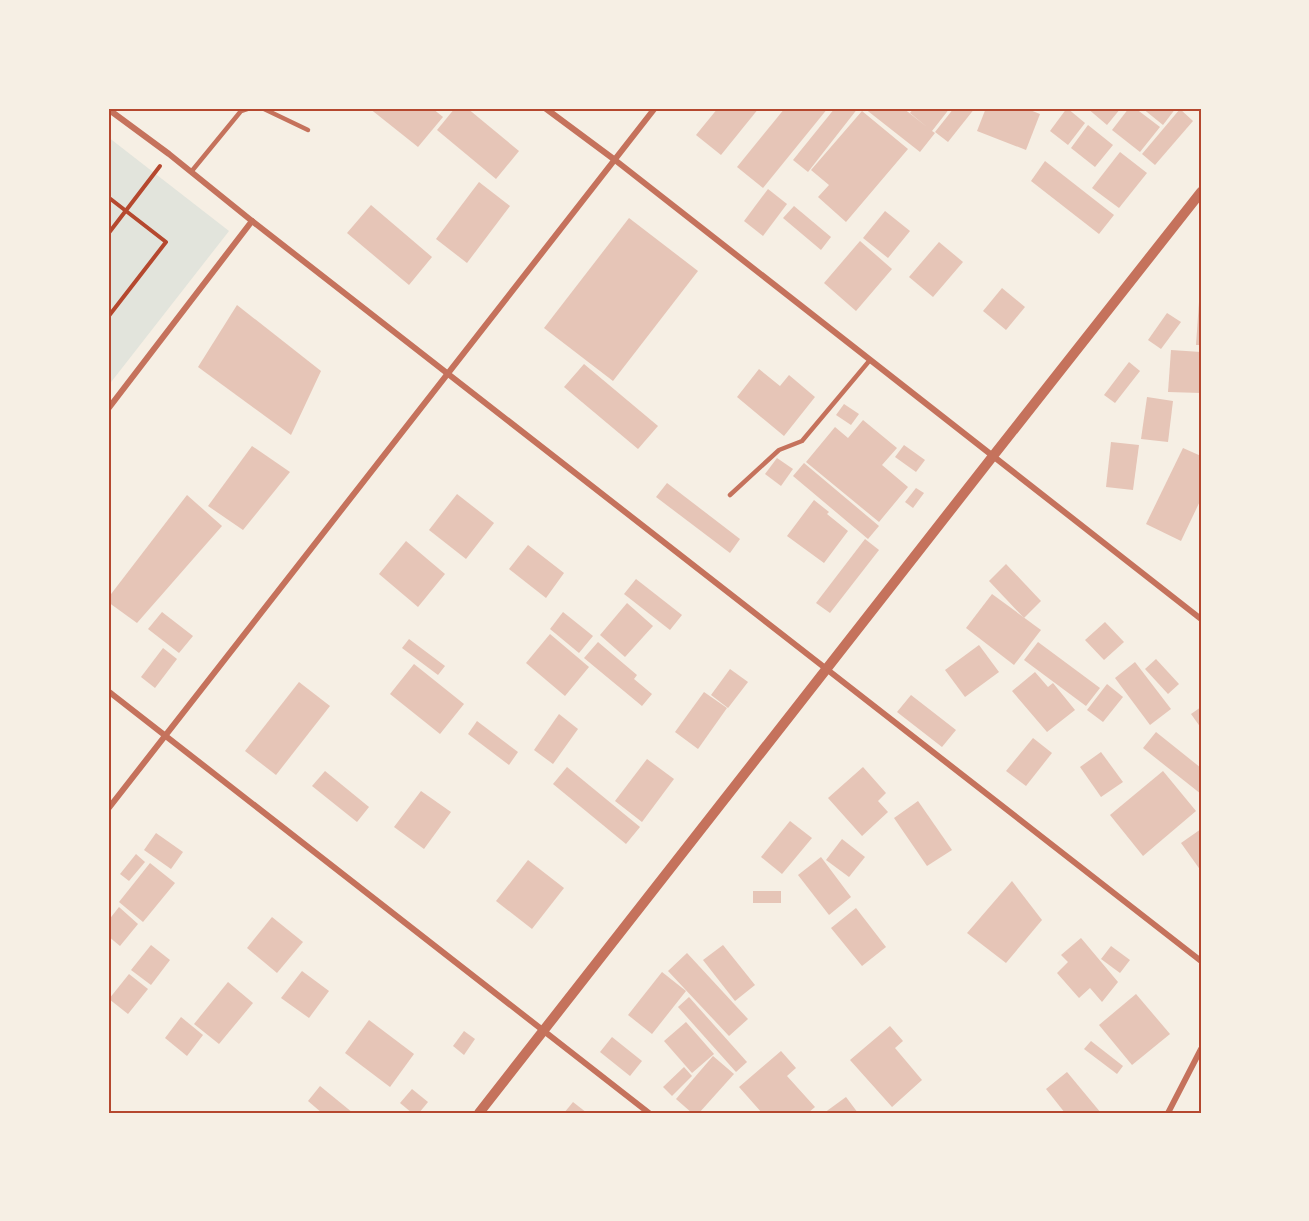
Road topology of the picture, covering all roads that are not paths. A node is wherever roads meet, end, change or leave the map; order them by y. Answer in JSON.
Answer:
{"nodes":[{"id":1,"x":250,"y":108,"type":"edge"},
{"id":2,"x":262,"y":108,"type":"edge"},
{"id":3,"x":545,"y":108,"type":"edge"},
{"id":4,"x":655,"y":108,"type":"edge"},
{"id":5,"x":108,"y":109,"type":"edge"},
{"id":6,"x":308,"y":130,"type":"dead end"},
{"id":7,"x":615,"y":160,"type":"junction"},
{"id":8,"x":191,"y":172,"type":"junction"},
{"id":9,"x":1201,"y":192,"type":"edge"},
{"id":10,"x":252,"y":221,"type":"junction"},
{"id":11,"x":870,"y":360,"type":"junction"},
{"id":12,"x":448,"y":373,"type":"junction"},
{"id":13,"x":108,"y":409,"type":"edge"},
{"id":14,"x":993,"y":456,"type":"junction"},
{"id":15,"x":730,"y":495,"type":"dead end"},
{"id":16,"x":1201,"y":619,"type":"edge"},
{"id":17,"x":826,"y":669,"type":"junction"},
{"id":18,"x":108,"y":691,"type":"edge"},
{"id":19,"x":165,"y":735,"type":"junction"},
{"id":20,"x":108,"y":809,"type":"edge"},
{"id":21,"x":1201,"y":961,"type":"edge"},
{"id":22,"x":543,"y":1031,"type":"junction"},
{"id":23,"x":1201,"y":1049,"type":"edge"},
{"id":24,"x":479,"y":1113,"type":"edge"},
{"id":25,"x":649,"y":1113,"type":"edge"},
{"id":26,"x":1168,"y":1113,"type":"edge"}],
"edges":[{"from":1,"to":8,"type":"lane"},
{"from":2,"to":6,"type":"lane"},
{"from":3,"to":7,"type":"street"},
{"from":4,"to":7,"type":"street"},
{"from":5,"to":8,"type":"street"},
{"from":7,"to":11,"type":"street"},
{"from":7,"to":12,"type":"street"},
{"from":8,"to":10,"type":"street"},
{"from":9,"to":14,"type":"street"},
{"from":10,"to":12,"type":"street"},
{"from":10,"to":13,"type":"street"},
{"from":11,"to":14,"type":"street"},
{"from":11,"to":15,"type":"lane"},
{"from":12,"to":17,"type":"street"},
{"from":12,"to":19,"type":"street"},
{"from":14,"to":16,"type":"street"},
{"from":14,"to":17,"type":"street"},
{"from":17,"to":21,"type":"street"},
{"from":17,"to":22,"type":"street"},
{"from":18,"to":19,"type":"street"},
{"from":19,"to":20,"type":"street"},
{"from":19,"to":22,"type":"street"},
{"from":22,"to":24,"type":"street"},
{"from":22,"to":25,"type":"street"},
{"from":23,"to":26,"type":"street"}]}
